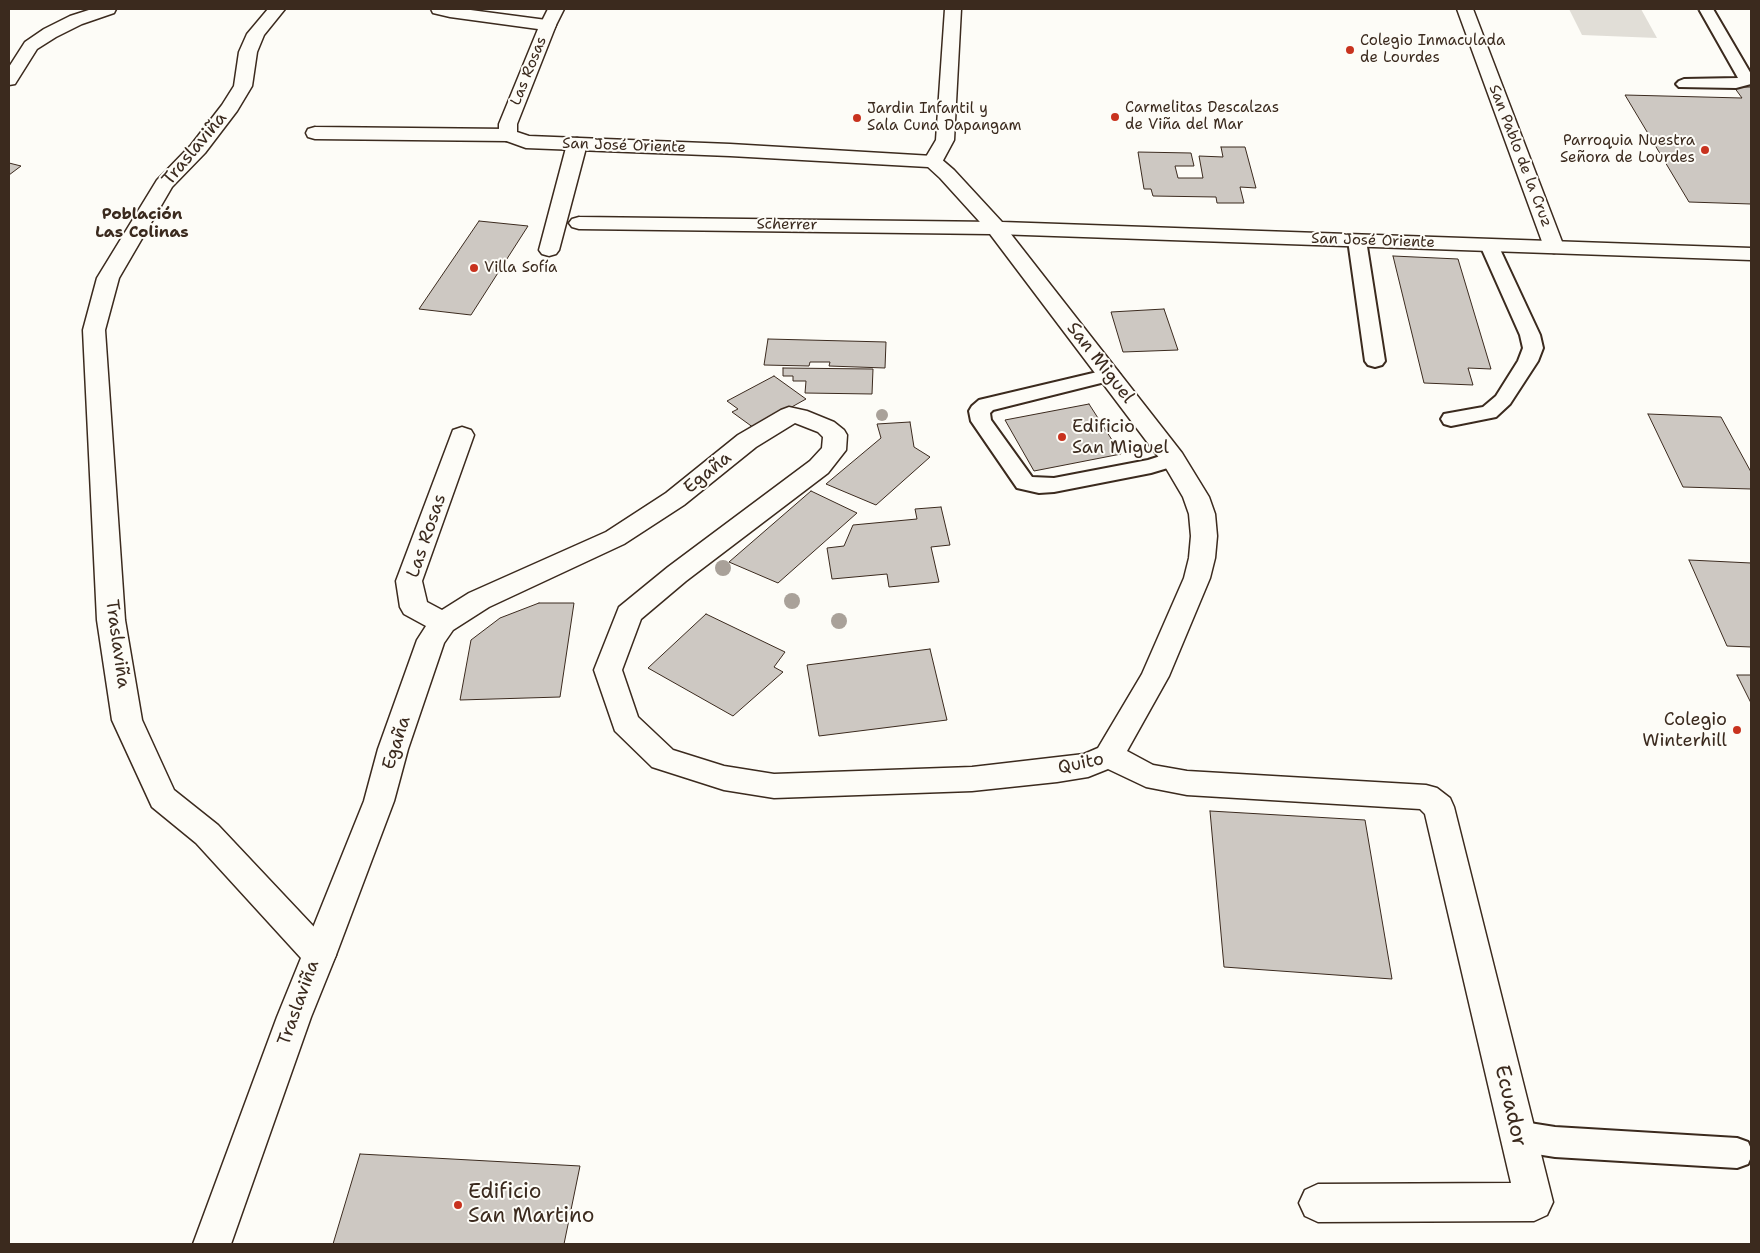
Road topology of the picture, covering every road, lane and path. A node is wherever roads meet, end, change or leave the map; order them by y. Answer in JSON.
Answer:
{"nodes":[{"id":1,"x":108,"y":9,"type":"edge"},
{"id":2,"x":277,"y":9,"type":"edge"},
{"id":3,"x":439,"y":9,"type":"edge"},
{"id":4,"x":556,"y":9,"type":"edge"},
{"id":5,"x":953,"y":9,"type":"edge"},
{"id":6,"x":1465,"y":9,"type":"edge"},
{"id":7,"x":1706,"y":9,"type":"edge"},
{"id":8,"x":548,"y":25,"type":"junction"},
{"id":9,"x":9,"y":80,"type":"edge"},
{"id":10,"x":1684,"y":84,"type":"dead end"},
{"id":11,"x":315,"y":133,"type":"dead end"},
{"id":12,"x":508,"y":135,"type":"junction"},
{"id":13,"x":577,"y":144,"type":"junction"},
{"id":14,"x":933,"y":162,"type":"junction"},
{"id":15,"x":579,"y":223,"type":"dead end"},
{"id":16,"x":996,"y":228,"type":"junction"},
{"id":17,"x":1357,"y":240,"type":"junction"},
{"id":18,"x":1489,"y":245,"type":"junction"},
{"id":19,"x":1554,"y":247,"type":"junction"},
{"id":20,"x":549,"y":250,"type":"dead end"},
{"id":21,"x":1751,"y":254,"type":"edge"},
{"id":22,"x":1375,"y":361,"type":"dead end"},
{"id":23,"x":1110,"y":375,"type":"junction"},
{"id":24,"x":1451,"y":419,"type":"dead end"},
{"id":25,"x":462,"y":435,"type":"dead end"},
{"id":26,"x":1173,"y":459,"type":"junction"},
{"id":27,"x":443,"y":623,"type":"junction"},
{"id":28,"x":1109,"y":756,"type":"junction"},
{"id":29,"x":724,"y":778,"type":"joint"},
{"id":30,"x":1433,"y":801,"type":"joint"},
{"id":31,"x":318,"y":955,"type":"junction"},
{"id":32,"x":1517,"y":1136,"type":"junction"},
{"id":33,"x":1737,"y":1154,"type":"dead end"},
{"id":34,"x":1318,"y":1203,"type":"dead end"},
{"id":35,"x":212,"y":1244,"type":"edge"}],
"edges":[{"from":1,"to":9,"type":"street"},
{"from":2,"to":31,"type":"street","name":"Traslaviña"},
{"from":3,"to":8,"type":"street"},
{"from":4,"to":8,"type":"street","name":"Las Rosas"},
{"from":5,"to":14,"type":"street"},
{"from":6,"to":19,"type":"street","name":"San Pablo de la Cruz"},
{"from":7,"to":10,"type":"lane"},
{"from":8,"to":12,"type":"street","name":"Las Rosas"},
{"from":11,"to":12,"type":"street","name":"San José Oriente"},
{"from":12,"to":13,"type":"street","name":"San José Oriente"},
{"from":13,"to":14,"type":"street","name":"San José Oriente"},
{"from":13,"to":20,"type":"street"},
{"from":14,"to":16,"type":"street","name":"San Miguel"},
{"from":15,"to":16,"type":"street","name":"Scherrer"},
{"from":16,"to":17,"type":"street","name":"San José Oriente"},
{"from":16,"to":23,"type":"street","name":"San Miguel"},
{"from":17,"to":18,"type":"street","name":"San José Oriente"},
{"from":17,"to":22,"type":"lane"},
{"from":18,"to":19,"type":"street","name":"San José Oriente"},
{"from":18,"to":24,"type":"lane"},
{"from":19,"to":21,"type":"street","name":"San José Oriente"},
{"from":23,"to":26,"type":"street","name":"San Miguel"},
{"from":23,"to":26,"type":"lane"},
{"from":25,"to":27,"type":"street","name":"Las Rosas"},
{"from":26,"to":28,"type":"street","name":"San Miguel"},
{"from":27,"to":29,"type":"street","name":"Egaña"},
{"from":27,"to":31,"type":"street","name":"Egaña"},
{"from":28,"to":29,"type":"street","name":"Quito"},
{"from":28,"to":30,"type":"street","name":"Quito"},
{"from":30,"to":32,"type":"street","name":"Ecuador"},
{"from":31,"to":35,"type":"street","name":"Traslaviña"},
{"from":32,"to":33,"type":"lane"},
{"from":32,"to":34,"type":"street","name":"Ecuador"}]}
